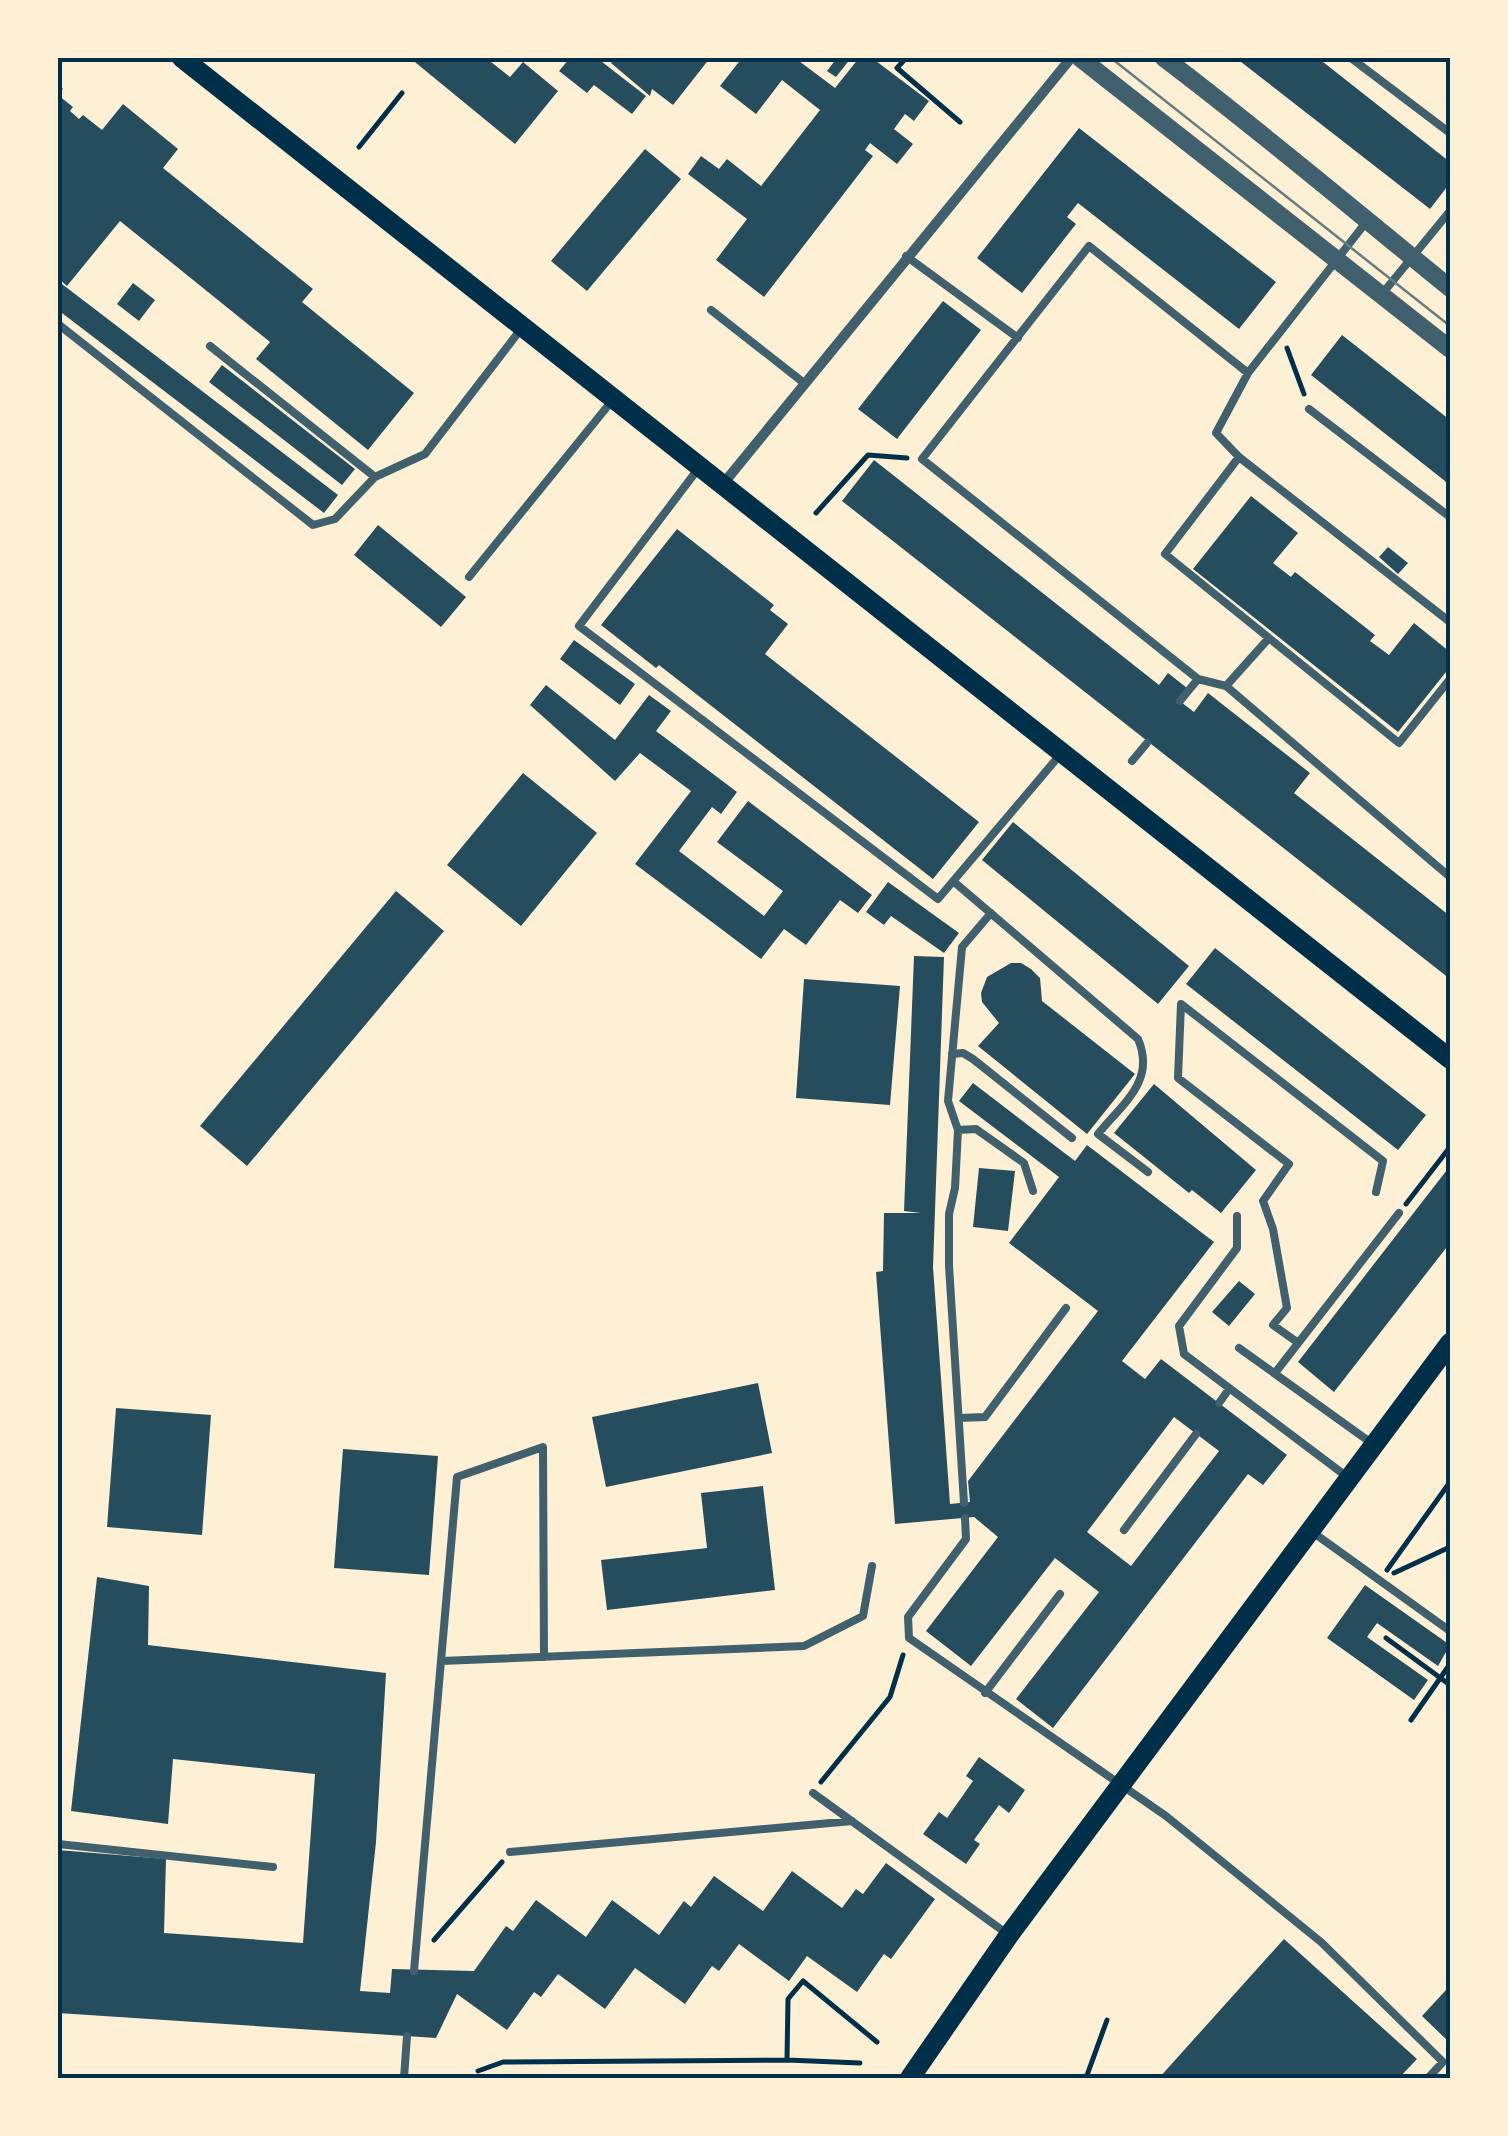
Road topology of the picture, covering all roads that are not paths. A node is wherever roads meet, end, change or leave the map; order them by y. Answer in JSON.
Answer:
{"nodes":[{"id":1,"x":182,"y":58,"type":"edge"},
{"id":2,"x":1071,"y":58,"type":"edge"},
{"id":3,"x":1080,"y":58,"type":"edge"},
{"id":4,"x":1164,"y":58,"type":"edge"},
{"id":5,"x":1352,"y":58,"type":"edge"},
{"id":6,"x":1450,"y":134,"type":"edge"},
{"id":7,"x":1450,"y":212,"type":"edge"},
{"id":8,"x":1367,"y":222,"type":"junction"},
{"id":9,"x":906,"y":256,"type":"junction"},
{"id":10,"x":1337,"y":258,"type":"junction"},
{"id":11,"x":1412,"y":258,"type":"junction"},
{"id":12,"x":1450,"y":288,"type":"edge"},
{"id":13,"x":1382,"y":294,"type":"junction"},
{"id":14,"x":711,"y":310,"type":"dead end"},
{"id":15,"x":58,"y":324,"type":"edge"},
{"id":16,"x":524,"y":326,"type":"junction"},
{"id":17,"x":1018,"y":338,"type":"junction"},
{"id":18,"x":210,"y":346,"type":"dead end"},
{"id":19,"x":1450,"y":349,"type":"edge"},
{"id":20,"x":1248,"y":373,"type":"junction"},
{"id":21,"x":804,"y":382,"type":"junction"},
{"id":22,"x":614,"y":398,"type":"junction"},
{"id":23,"x":1309,"y":408,"type":"road end"},
{"id":24,"x":1239,"y":458,"type":"junction"},
{"id":25,"x":701,"y":466,"type":"junction"},
{"id":26,"x":376,"y":477,"type":"junction"},
{"id":27,"x":723,"y":484,"type":"junction"},
{"id":28,"x":1450,"y":516,"type":"edge"},
{"id":29,"x":469,"y":577,"type":"dead end"},
{"id":30,"x":1450,"y":622,"type":"edge"},
{"id":31,"x":1269,"y":638,"type":"junction"},
{"id":32,"x":1198,"y":679,"type":"junction"},
{"id":33,"x":1450,"y":679,"type":"edge"},
{"id":34,"x":1226,"y":686,"type":"junction"},
{"id":35,"x":1180,"y":701,"type":"dead end"},
{"id":36,"x":1147,"y":742,"type":"dead end"},
{"id":37,"x":1060,"y":754,"type":"junction"},
{"id":38,"x":1132,"y":761,"type":"dead end"},
{"id":39,"x":1450,"y":877,"type":"edge"},
{"id":40,"x":953,"y":881,"type":"junction"},
{"id":41,"x":992,"y":913,"type":"junction"},
{"id":42,"x":952,"y":1054,"type":"junction"},
{"id":43,"x":1450,"y":1059,"type":"edge"},
{"id":44,"x":958,"y":1130,"type":"junction"},
{"id":45,"x":1072,"y":1138,"type":"dead end"},
{"id":46,"x":1148,"y":1172,"type":"dead end"},
{"id":47,"x":1033,"y":1191,"type":"dead end"},
{"id":48,"x":1376,"y":1192,"type":"dead end"},
{"id":49,"x":1399,"y":1213,"type":"road end"},
{"id":50,"x":1236,"y":1216,"type":"dead end"},
{"id":51,"x":1066,"y":1308,"type":"dead end"},
{"id":52,"x":1297,"y":1342,"type":"junction"},
{"id":53,"x":1450,"y":1343,"type":"edge"},
{"id":54,"x":1239,"y":1348,"type":"dead end"},
{"id":55,"x":1274,"y":1372,"type":"junction"},
{"id":56,"x":1230,"y":1390,"type":"junction"},
{"id":57,"x":1219,"y":1404,"type":"dead end"},
{"id":58,"x":959,"y":1418,"type":"junction"},
{"id":59,"x":1196,"y":1434,"type":"dead end"},
{"id":60,"x":1374,"y":1445,"type":"junction"},
{"id":61,"x":1349,"y":1479,"type":"junction"},
{"id":62,"x":964,"y":1503,"type":"dead end"},
{"id":63,"x":965,"y":1518,"type":"dead end"},
{"id":64,"x":1124,"y":1530,"type":"dead end"},
{"id":65,"x":1311,"y":1532,"type":"junction"},
{"id":66,"x":872,"y":1566,"type":"dead end"},
{"id":67,"x":1060,"y":1594,"type":"dead end"},
{"id":68,"x":1450,"y":1631,"type":"edge"},
{"id":69,"x":544,"y":1657,"type":"junction"},
{"id":70,"x":440,"y":1661,"type":"junction"},
{"id":71,"x":984,"y":1693,"type":"junction"},
{"id":72,"x":1120,"y":1785,"type":"junction"},
{"id":73,"x":813,"y":1792,"type":"road end"},
{"id":74,"x":852,"y":1820,"type":"junction"},
{"id":75,"x":58,"y":1844,"type":"edge"},
{"id":76,"x":510,"y":1852,"type":"road end"},
{"id":77,"x":273,"y":1866,"type":"dead end"},
{"id":78,"x":1009,"y":1936,"type":"junction"},
{"id":79,"x":414,"y":1967,"type":"road end"},
{"id":80,"x":407,"y":2036,"type":"dead end"},
{"id":81,"x":404,"y":2078,"type":"edge"},
{"id":82,"x":910,"y":2078,"type":"edge"},
{"id":83,"x":1428,"y":2078,"type":"edge"}],
"edges":[{"from":1,"to":16,"type":"main road"},
{"from":2,"to":9,"type":"street"},
{"from":3,"to":10,"type":"street"},
{"from":4,"to":8,"type":"street"},
{"from":5,"to":6,"type":"lane"},
{"from":7,"to":11,"type":"lane"},
{"from":8,"to":10,"type":"lane"},
{"from":8,"to":11,"type":"street"},
{"from":9,"to":17,"type":"lane"},
{"from":9,"to":21,"type":"street"},
{"from":10,"to":13,"type":"street"},
{"from":10,"to":20,"type":"lane"},
{"from":11,"to":12,"type":"street"},
{"from":11,"to":13,"type":"lane"},
{"from":13,"to":19,"type":"street"},
{"from":14,"to":21,"type":"lane"},
{"from":15,"to":26,"type":"lane"},
{"from":16,"to":22,"type":"main road"},
{"from":16,"to":26,"type":"lane"},
{"from":17,"to":20,"type":"lane"},
{"from":17,"to":32,"type":"lane"},
{"from":18,"to":26,"type":"lane"},
{"from":20,"to":24,"type":"lane"},
{"from":21,"to":27,"type":"street"},
{"from":22,"to":25,"type":"main road"},
{"from":22,"to":29,"type":"lane"},
{"from":23,"to":28,"type":"lane"},
{"from":24,"to":30,"type":"lane"},
{"from":24,"to":31,"type":"lane"},
{"from":25,"to":27,"type":"main road"},
{"from":25,"to":40,"type":"lane"},
{"from":27,"to":37,"type":"main road"},
{"from":31,"to":33,"type":"lane"},
{"from":31,"to":34,"type":"lane"},
{"from":32,"to":34,"type":"lane"},
{"from":32,"to":35,"type":"lane"},
{"from":34,"to":39,"type":"lane"},
{"from":36,"to":38,"type":"lane"},
{"from":37,"to":40,"type":"lane"},
{"from":37,"to":43,"type":"main road"},
{"from":40,"to":41,"type":"lane"},
{"from":41,"to":42,"type":"lane"},
{"from":41,"to":46,"type":"lane"},
{"from":42,"to":44,"type":"lane"},
{"from":42,"to":45,"type":"lane"},
{"from":44,"to":47,"type":"lane"},
{"from":44,"to":58,"type":"lane"},
{"from":48,"to":52,"type":"lane"},
{"from":49,"to":52,"type":"lane"},
{"from":50,"to":56,"type":"lane"},
{"from":51,"to":58,"type":"lane"},
{"from":52,"to":55,"type":"lane"},
{"from":53,"to":60,"type":"main road"},
{"from":54,"to":55,"type":"lane"},
{"from":55,"to":60,"type":"lane"},
{"from":56,"to":57,"type":"lane"},
{"from":56,"to":61,"type":"lane"},
{"from":58,"to":62,"type":"lane"},
{"from":59,"to":64,"type":"lane"},
{"from":60,"to":61,"type":"main road"},
{"from":61,"to":65,"type":"main road"},
{"from":63,"to":71,"type":"lane"},
{"from":65,"to":68,"type":"lane"},
{"from":65,"to":72,"type":"main road"},
{"from":66,"to":69,"type":"lane"},
{"from":67,"to":71,"type":"lane"},
{"from":69,"to":70,"type":"lane"},
{"from":69,"to":70,"type":"lane"},
{"from":70,"to":79,"type":"lane"},
{"from":71,"to":72,"type":"lane"},
{"from":72,"to":78,"type":"main road"},
{"from":72,"to":83,"type":"lane"},
{"from":73,"to":74,"type":"lane"},
{"from":74,"to":76,"type":"lane"},
{"from":74,"to":78,"type":"lane"},
{"from":75,"to":77,"type":"lane"},
{"from":78,"to":82,"type":"main road"},
{"from":80,"to":81,"type":"lane"}]}
